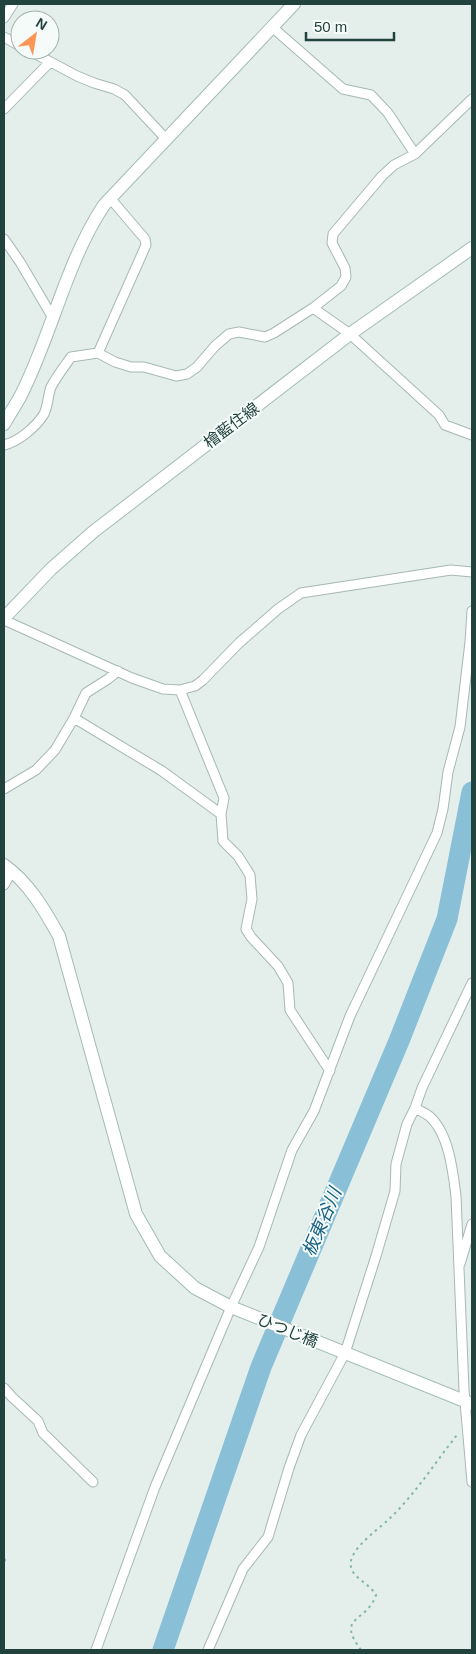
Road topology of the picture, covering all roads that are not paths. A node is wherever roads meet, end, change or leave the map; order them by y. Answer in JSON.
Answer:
{"nodes":[{"id":1,"x":13,"y":4,"type":"edge"},
{"id":2,"x":294,"y":4,"type":"edge"},
{"id":3,"x":4,"y":18,"type":"edge"},
{"id":4,"x":272,"y":27,"type":"junction"},
{"id":5,"x":46,"y":60,"type":"edge"},
{"id":6,"x":50,"y":62,"type":"junction"},
{"id":7,"x":472,"y":99,"type":"edge"},
{"id":8,"x":4,"y":109,"type":"edge"},
{"id":9,"x":166,"y":139,"type":"junction"},
{"id":10,"x":414,"y":154,"type":"junction"},
{"id":11,"x":110,"y":198,"type":"junction"},
{"id":12,"x":4,"y":239,"type":"edge"},
{"id":13,"x":472,"y":248,"type":"edge"},
{"id":14,"x":313,"y":308,"type":"junction"},
{"id":15,"x":53,"y":318,"type":"junction"},
{"id":16,"x":350,"y":334,"type":"junction"},
{"id":17,"x":98,"y":353,"type":"junction"},
{"id":18,"x":4,"y":424,"type":"edge"},
{"id":19,"x":472,"y":435,"type":"edge"},
{"id":20,"x":4,"y":445,"type":"edge"},
{"id":21,"x":472,"y":572,"type":"edge"},
{"id":22,"x":472,"y":611,"type":"edge"},
{"id":23,"x":4,"y":619,"type":"edge"},
{"id":24,"x":118,"y":671,"type":"junction"},
{"id":25,"x":180,"y":690,"type":"junction"},
{"id":26,"x":74,"y":718,"type":"junction"},
{"id":27,"x":4,"y":788,"type":"edge"},
{"id":28,"x":221,"y":814,"type":"junction"},
{"id":29,"x":8,"y":868,"type":"edge"},
{"id":30,"x":4,"y":885,"type":"edge"},
{"id":31,"x":472,"y":983,"type":"edge"},
{"id":32,"x":330,"y":1071,"type":"junction"},
{"id":33,"x":415,"y":1108,"type":"junction"},
{"id":34,"x":472,"y":1224,"type":"edge"},
{"id":35,"x":459,"y":1266,"type":"junction"},
{"id":36,"x":230,"y":1307,"type":"junction"},
{"id":37,"x":345,"y":1353,"type":"junction"},
{"id":38,"x":4,"y":1388,"type":"edge"},
{"id":39,"x":468,"y":1403,"type":"edge"},
{"id":40,"x":93,"y":1482,"type":"dead end"},
{"id":41,"x":472,"y":1482,"type":"edge"},
{"id":42,"x":96,"y":1650,"type":"edge"},
{"id":43,"x":208,"y":1650,"type":"edge"}],
"edges":[{"from":1,"to":3,"type":"street"},
{"from":2,"to":4,"type":"main road"},
{"from":4,"to":9,"type":"main road"},
{"from":4,"to":10,"type":"street"},
{"from":5,"to":6,"type":"street"},
{"from":6,"to":8,"type":"street"},
{"from":6,"to":9,"type":"street"},
{"from":7,"to":10,"type":"street"},
{"from":9,"to":11,"type":"main road"},
{"from":10,"to":14,"type":"street"},
{"from":11,"to":15,"type":"main road"},
{"from":11,"to":17,"type":"street"},
{"from":12,"to":15,"type":"street"},
{"from":13,"to":16,"type":"main road","name":"檜藍住線"},
{"from":14,"to":16,"type":"street"},
{"from":14,"to":17,"type":"street"},
{"from":15,"to":18,"type":"main road"},
{"from":16,"to":19,"type":"street"},
{"from":16,"to":23,"type":"main road","name":"檜藍住線"},
{"from":17,"to":20,"type":"street"},
{"from":21,"to":25,"type":"street"},
{"from":22,"to":32,"type":"street"},
{"from":23,"to":24,"type":"street"},
{"from":24,"to":25,"type":"street"},
{"from":24,"to":26,"type":"street"},
{"from":25,"to":28,"type":"street"},
{"from":26,"to":27,"type":"street"},
{"from":26,"to":28,"type":"street"},
{"from":28,"to":32,"type":"street"},
{"from":29,"to":30,"type":"street"},
{"from":29,"to":36,"type":"main road","name":"ひつじ橋"},
{"from":31,"to":33,"type":"street"},
{"from":32,"to":36,"type":"street"},
{"from":33,"to":35,"type":"street"},
{"from":33,"to":37,"type":"street"},
{"from":34,"to":35,"type":"street"},
{"from":35,"to":39,"type":"street"},
{"from":36,"to":37,"type":"main road","name":"ひつじ橋"},
{"from":36,"to":42,"type":"street"},
{"from":37,"to":39,"type":"main road","name":"ひつじ橋"},
{"from":37,"to":43,"type":"street"},
{"from":38,"to":40,"type":"street"},
{"from":39,"to":41,"type":"street"}]}
